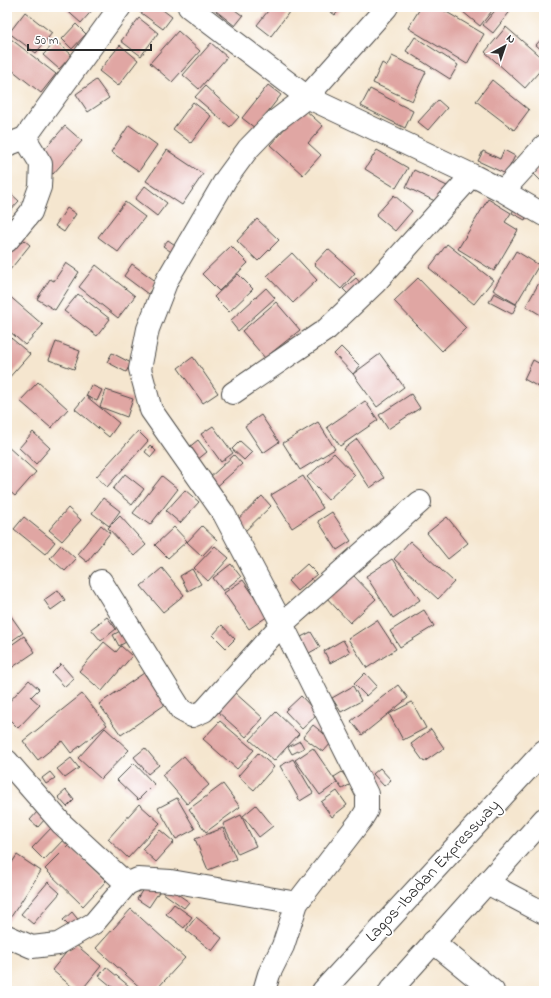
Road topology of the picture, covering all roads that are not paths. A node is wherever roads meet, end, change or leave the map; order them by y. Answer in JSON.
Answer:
{"nodes":[{"id":1,"x":120,"y":7,"type":"edge"},
{"id":2,"x":189,"y":7,"type":"edge"},
{"id":3,"x":387,"y":7,"type":"edge"},
{"id":4,"x":307,"y":97,"type":"junction"},
{"id":5,"x":16,"y":141,"type":"edge"},
{"id":6,"x":544,"y":146,"type":"edge"},
{"id":7,"x":472,"y":175,"type":"junction"},
{"id":8,"x":503,"y":191,"type":"junction"},
{"id":9,"x":544,"y":215,"type":"edge"},
{"id":10,"x":7,"y":241,"type":"edge"},
{"id":11,"x":233,"y":393,"type":"dead end"},
{"id":12,"x":420,"y":502,"type":"dead end"},
{"id":13,"x":101,"y":581,"type":"dead end"},
{"id":14,"x":282,"y":624,"type":"junction"},
{"id":15,"x":544,"y":751,"type":"edge"},
{"id":16,"x":7,"y":761,"type":"edge"},
{"id":17,"x":544,"y":819,"type":"edge"},
{"id":18,"x":487,"y":883,"type":"junction"},
{"id":19,"x":127,"y":884,"type":"junction"},
{"id":20,"x":297,"y":903,"type":"junction"},
{"id":21,"x":544,"y":914,"type":"edge"},
{"id":22,"x":7,"y":936,"type":"edge"},
{"id":23,"x":433,"y":942,"type":"junction"},
{"id":24,"x":264,"y":991,"type":"edge"},
{"id":25,"x":323,"y":991,"type":"edge"},
{"id":26,"x":390,"y":991,"type":"edge"},
{"id":27,"x":493,"y":991,"type":"edge"}],
"edges":[{"from":1,"to":5,"type":"main road"},
{"from":2,"to":4,"type":"main road"},
{"from":3,"to":4,"type":"main road"},
{"from":4,"to":7,"type":"main road"},
{"from":4,"to":14,"type":"main road"},
{"from":5,"to":10,"type":"main road"},
{"from":6,"to":8,"type":"main road"},
{"from":7,"to":8,"type":"main road"},
{"from":7,"to":11,"type":"main road"},
{"from":8,"to":9,"type":"main road"},
{"from":12,"to":14,"type":"main road"},
{"from":13,"to":14,"type":"main road"},
{"from":14,"to":20,"type":"main road"},
{"from":15,"to":25,"type":"main road","name":"Lagos-Ibadan Expressway"},
{"from":16,"to":19,"type":"main road"},
{"from":17,"to":18,"type":"main road"},
{"from":18,"to":21,"type":"main road"},
{"from":18,"to":23,"type":"main road"},
{"from":19,"to":20,"type":"main road"},
{"from":19,"to":22,"type":"main road"},
{"from":20,"to":24,"type":"main road"},
{"from":23,"to":26,"type":"main road"},
{"from":23,"to":27,"type":"main road"}]}
